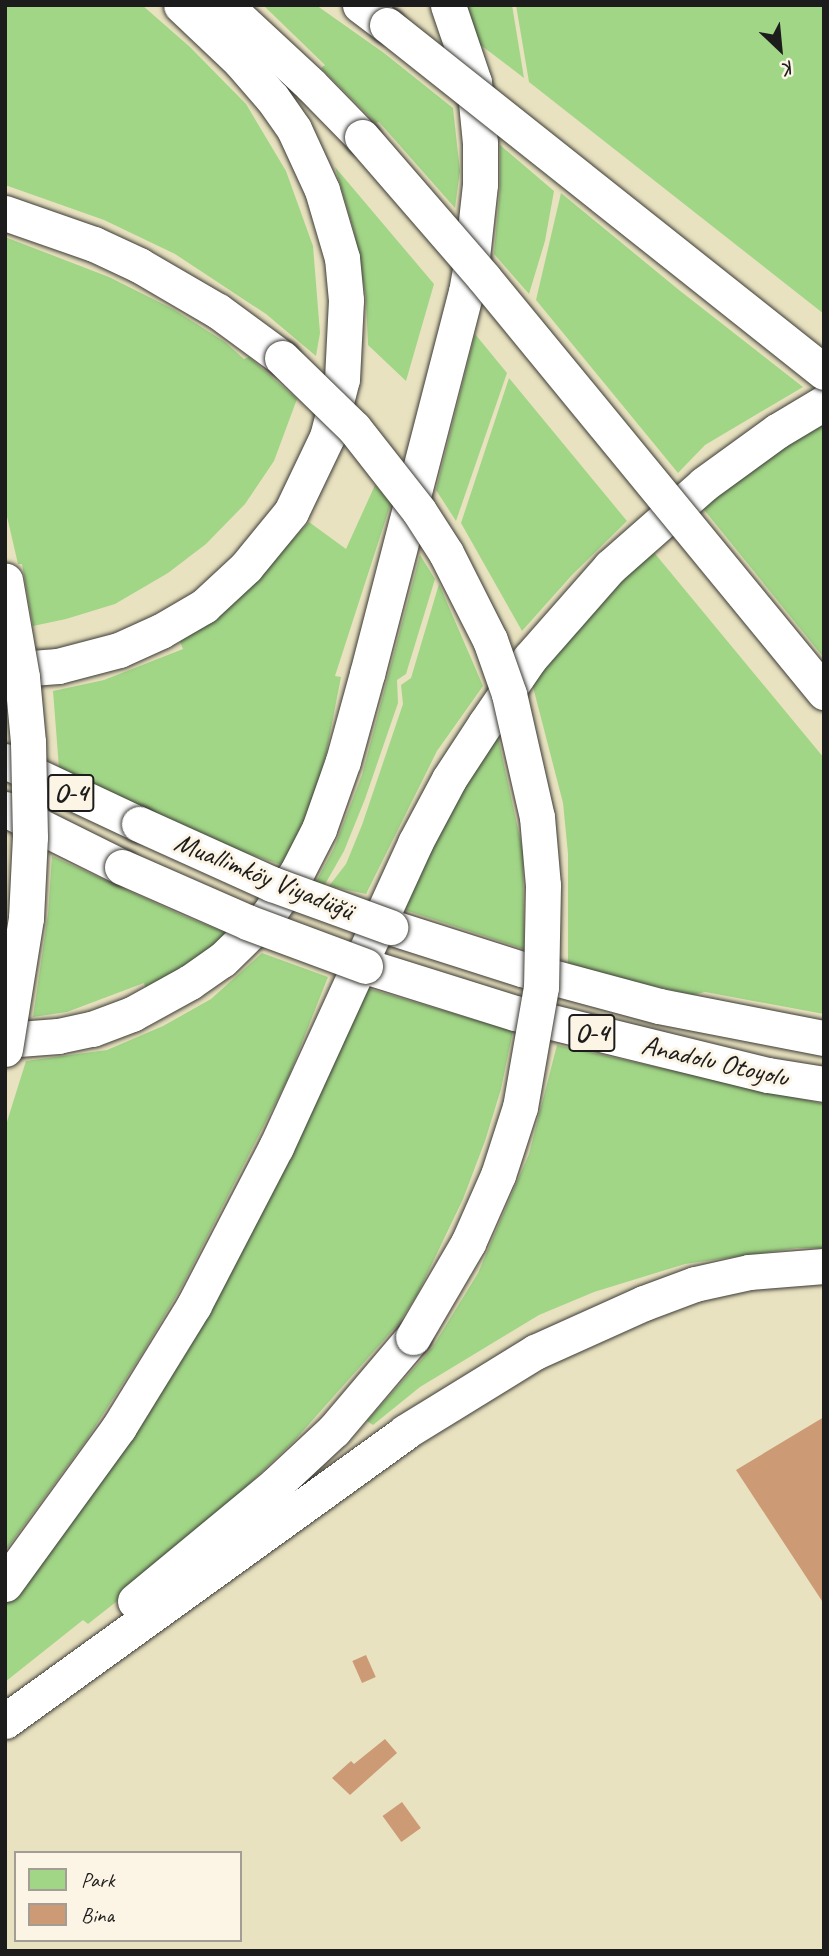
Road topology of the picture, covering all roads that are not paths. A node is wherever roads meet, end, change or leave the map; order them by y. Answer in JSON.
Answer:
{"nodes":[{"id":1,"x":181,"y":5,"type":"edge"},
{"id":2,"x":225,"y":5,"type":"edge"},
{"id":3,"x":359,"y":5,"type":"edge"},
{"id":4,"x":448,"y":5,"type":"edge"},
{"id":5,"x":5,"y":213,"type":"edge"},
{"id":6,"x":824,"y":372,"type":"edge"},
{"id":7,"x":824,"y":403,"type":"edge"},
{"id":8,"x":5,"y":580,"type":"edge"},
{"id":9,"x":5,"y":670,"type":"edge"},
{"id":10,"x":824,"y":692,"type":"edge"},
{"id":11,"x":5,"y":761,"type":"edge"},
{"id":12,"x":5,"y":809,"type":"edge"},
{"id":13,"x":390,"y":927,"type":"joint"},
{"id":14,"x":365,"y":966,"type":"joint"},
{"id":15,"x":824,"y":1038,"type":"edge"},
{"id":16,"x":5,"y":1040,"type":"edge"},
{"id":17,"x":5,"y":1049,"type":"edge"},
{"id":18,"x":824,"y":1084,"type":"edge"},
{"id":19,"x":824,"y":1266,"type":"edge"},
{"id":20,"x":824,"y":1289,"type":"edge"},
{"id":21,"x":580,"y":1332,"type":"junction"},
{"id":22,"x":5,"y":1584,"type":"edge"},
{"id":23,"x":5,"y":1713,"type":"edge"},
{"id":24,"x":5,"y":1721,"type":"edge"}],
"edges":[{"from":1,"to":9,"type":"highway"},
{"from":2,"to":10,"type":"highway","bridge":true},
{"from":3,"to":6,"type":"highway","bridge":true},
{"from":4,"to":16,"type":"highway"},
{"from":5,"to":23,"type":"highway","bridge":true},
{"from":7,"to":22,"type":"highway"},
{"from":8,"to":17,"type":"highway","bridge":true},
{"from":11,"to":13,"type":"highway","name":"Muallimköy Viyadüğü","number":"O-4","bridge":true},
{"from":12,"to":14,"type":"highway","name":"Muallimköy Viyadüğü","number":"O-4","bridge":true},
{"from":13,"to":15,"type":"highway","name":"Anadolu Otoyolu","number":"O-4"},
{"from":14,"to":18,"type":"highway","name":"Anadolu Otoyolu","number":"O-4"},
{"from":19,"to":21,"type":"highway"},
{"from":20,"to":21,"type":"highway"},
{"from":21,"to":24,"type":"highway"}]}
